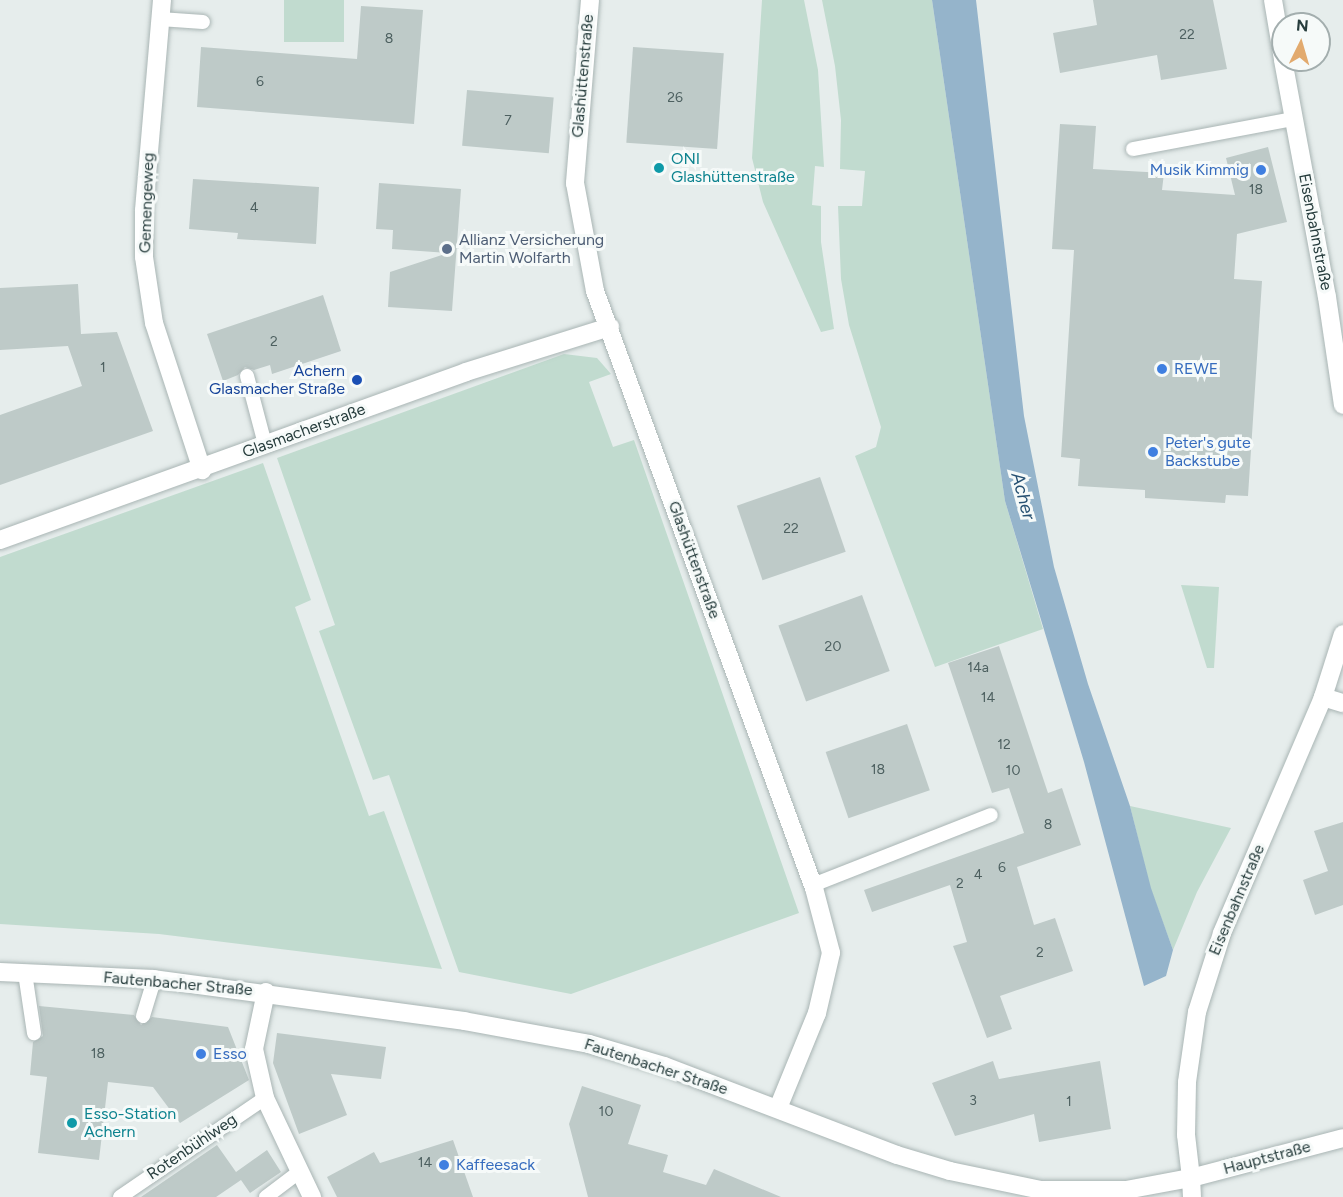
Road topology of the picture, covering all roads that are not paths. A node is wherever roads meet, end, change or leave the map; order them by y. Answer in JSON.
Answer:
{"nodes":[{"id":1,"x":162,"y":0,"type":"edge"},
{"id":2,"x":590,"y":0,"type":"edge"},
{"id":3,"x":160,"y":18,"type":"junction"},
{"id":4,"x":203,"y":22,"type":"dead end"},
{"id":5,"x":1285,"y":72,"type":"edge"},
{"id":6,"x":1293,"y":119,"type":"junction"},
{"id":7,"x":1133,"y":149,"type":"dead end"},
{"id":8,"x":610,"y":327,"type":"junction"},
{"id":9,"x":1340,"y":354,"type":"edge"},
{"id":10,"x":247,"y":376,"type":"dead end"},
{"id":11,"x":1343,"y":405,"type":"edge"},
{"id":12,"x":265,"y":444,"type":"junction"},
{"id":13,"x":202,"y":470,"type":"junction"},
{"id":14,"x":0,"y":540,"type":"edge"},
{"id":15,"x":1343,"y":634,"type":"edge"},
{"id":16,"x":1323,"y":697,"type":"junction"},
{"id":17,"x":1343,"y":704,"type":"edge"},
{"id":18,"x":991,"y":815,"type":"dead end"},
{"id":19,"x":813,"y":885,"type":"junction"},
{"id":20,"x":0,"y":972,"type":"edge"},
{"id":21,"x":25,"y":973,"type":"junction"},
{"id":22,"x":154,"y":979,"type":"junction"},
{"id":23,"x":266,"y":992,"type":"junction"},
{"id":24,"x":143,"y":1016,"type":"dead end"},
{"id":25,"x":34,"y":1033,"type":"dead end"},
{"id":26,"x":265,"y":1098,"type":"junction"},
{"id":27,"x":778,"y":1108,"type":"junction"},
{"id":28,"x":1343,"y":1138,"type":"edge"},
{"id":29,"x":299,"y":1172,"type":"junction"},
{"id":30,"x":1191,"y":1178,"type":"junction"},
{"id":31,"x":120,"y":1197,"type":"edge"},
{"id":32,"x":266,"y":1197,"type":"edge"},
{"id":33,"x":312,"y":1197,"type":"edge"},
{"id":34,"x":1192,"y":1197,"type":"edge"}],
"edges":[{"from":1,"to":3,"type":"street","name":"Gemengeweg"},
{"from":2,"to":8,"type":"street","name":"Glashüttenstraße"},
{"from":3,"to":4,"type":"lane"},
{"from":3,"to":13,"type":"street","name":"Gemengeweg"},
{"from":5,"to":6,"type":"street","name":"Eisenbahnstraße"},
{"from":6,"to":7,"type":"lane"},
{"from":6,"to":9,"type":"street","name":"Eisenbahnstraße"},
{"from":8,"to":12,"type":"street","name":"Glasmacherstraße"},
{"from":8,"to":19,"type":"street","name":"Glashüttenstraße"},
{"from":9,"to":11,"type":"street","name":"Eisenbahnstraße"},
{"from":10,"to":12,"type":"lane"},
{"from":12,"to":13,"type":"street","name":"Glasmacherstraße"},
{"from":13,"to":14,"type":"street","name":"Glasmacherstraße"},
{"from":15,"to":16,"type":"street","name":"Eisenbahnstraße"},
{"from":16,"to":17,"type":"street"},
{"from":16,"to":30,"type":"street","name":"Eisenbahnstraße"},
{"from":18,"to":19,"type":"lane"},
{"from":19,"to":27,"type":"street","name":"Glashüttenstraße"},
{"from":20,"to":21,"type":"street","name":"Fautenbacher Straße"},
{"from":21,"to":22,"type":"street","name":"Fautenbacher Straße"},
{"from":21,"to":25,"type":"lane"},
{"from":22,"to":23,"type":"street","name":"Fautenbacher Straße"},
{"from":22,"to":24,"type":"lane"},
{"from":23,"to":26,"type":"street"},
{"from":23,"to":27,"type":"street","name":"Fautenbacher Straße"},
{"from":26,"to":29,"type":"street"},
{"from":26,"to":31,"type":"lane","name":"Rotenbühlweg"},
{"from":27,"to":30,"type":"street","name":"Fautenbacher Straße"},
{"from":28,"to":30,"type":"street","name":"Hauptstraße"},
{"from":29,"to":32,"type":"lane"},
{"from":29,"to":33,"type":"street"},
{"from":30,"to":34,"type":"street","name":"Eisenbahnstraße"}]}
